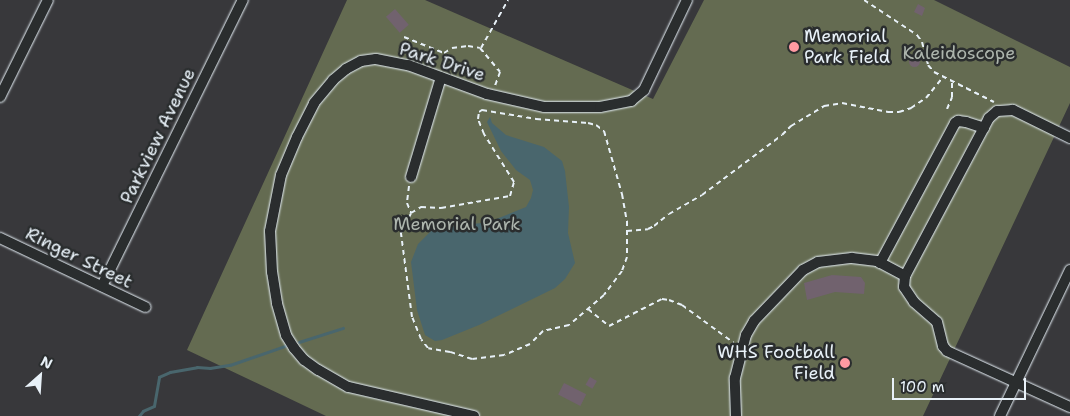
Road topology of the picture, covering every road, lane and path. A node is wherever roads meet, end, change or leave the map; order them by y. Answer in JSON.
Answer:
{"nodes":[{"id":1,"x":48,"y":0,"type":"edge"},
{"id":2,"x":243,"y":0,"type":"edge"},
{"id":3,"x":508,"y":0,"type":"edge"},
{"id":4,"x":687,"y":0,"type":"edge"},
{"id":5,"x":864,"y":0,"type":"edge"},
{"id":6,"x":404,"y":37,"type":"dead end"},
{"id":7,"x":480,"y":48,"type":"junction"},
{"id":8,"x":441,"y":77,"type":"junction"},
{"id":9,"x":943,"y":77,"type":"junction"},
{"id":10,"x":952,"y":81,"type":"junction"},
{"id":11,"x":492,"y":95,"type":"junction"},
{"id":12,"x":0,"y":97,"type":"edge"},
{"id":13,"x":947,"y":109,"type":"dead end"},
{"id":14,"x":997,"y":111,"type":"junction"},
{"id":15,"x":984,"y":128,"type":"junction"},
{"id":16,"x":1070,"y":138,"type":"edge"},
{"id":17,"x":411,"y":177,"type":"joint"},
{"id":18,"x":411,"y":213,"type":"junction"},
{"id":19,"x":627,"y":231,"type":"junction"},
{"id":20,"x":0,"y":238,"type":"edge"},
{"id":21,"x":880,"y":263,"type":"junction"},
{"id":22,"x":1070,"y":270,"type":"edge"},
{"id":23,"x":905,"y":276,"type":"junction"},
{"id":24,"x":102,"y":286,"type":"junction"},
{"id":25,"x":145,"y":307,"type":"dead end"},
{"id":26,"x":588,"y":308,"type":"junction"},
{"id":27,"x":746,"y":335,"type":"junction"},
{"id":28,"x":1016,"y":382,"type":"junction"},
{"id":29,"x":1070,"y":408,"type":"edge"},
{"id":30,"x":474,"y":416,"type":"edge"},
{"id":31,"x":736,"y":416,"type":"edge"},
{"id":32,"x":1000,"y":416,"type":"edge"}],
"edges":[{"from":1,"to":12,"type":"street"},
{"from":2,"to":24,"type":"street","name":"Parkview Avenue"},
{"from":3,"to":7,"type":"path"},
{"from":4,"to":11,"type":"street","name":"Park Drive"},
{"from":5,"to":9,"type":"path"},
{"from":6,"to":7,"type":"path"},
{"from":7,"to":11,"type":"path"},
{"from":8,"to":11,"type":"street","name":"Park Drive"},
{"from":8,"to":17,"type":"street"},
{"from":8,"to":30,"type":"street","name":"Park Drive"},
{"from":9,"to":10,"type":"path"},
{"from":9,"to":19,"type":"path"},
{"from":10,"to":13,"type":"path"},
{"from":10,"to":14,"type":"path"},
{"from":14,"to":15,"type":"street"},
{"from":14,"to":16,"type":"street"},
{"from":15,"to":21,"type":"street"},
{"from":15,"to":23,"type":"street"},
{"from":17,"to":18,"type":"path"},
{"from":18,"to":19,"type":"path"},
{"from":18,"to":26,"type":"path"},
{"from":19,"to":26,"type":"path"},
{"from":20,"to":24,"type":"street","name":"Ringer Street"},
{"from":21,"to":23,"type":"street"},
{"from":21,"to":27,"type":"street"},
{"from":22,"to":28,"type":"street"},
{"from":23,"to":28,"type":"street"},
{"from":24,"to":25,"type":"street","name":"Ringer Street"},
{"from":26,"to":27,"type":"path"},
{"from":27,"to":31,"type":"street"},
{"from":28,"to":29,"type":"street"},
{"from":28,"to":32,"type":"street"}]}
